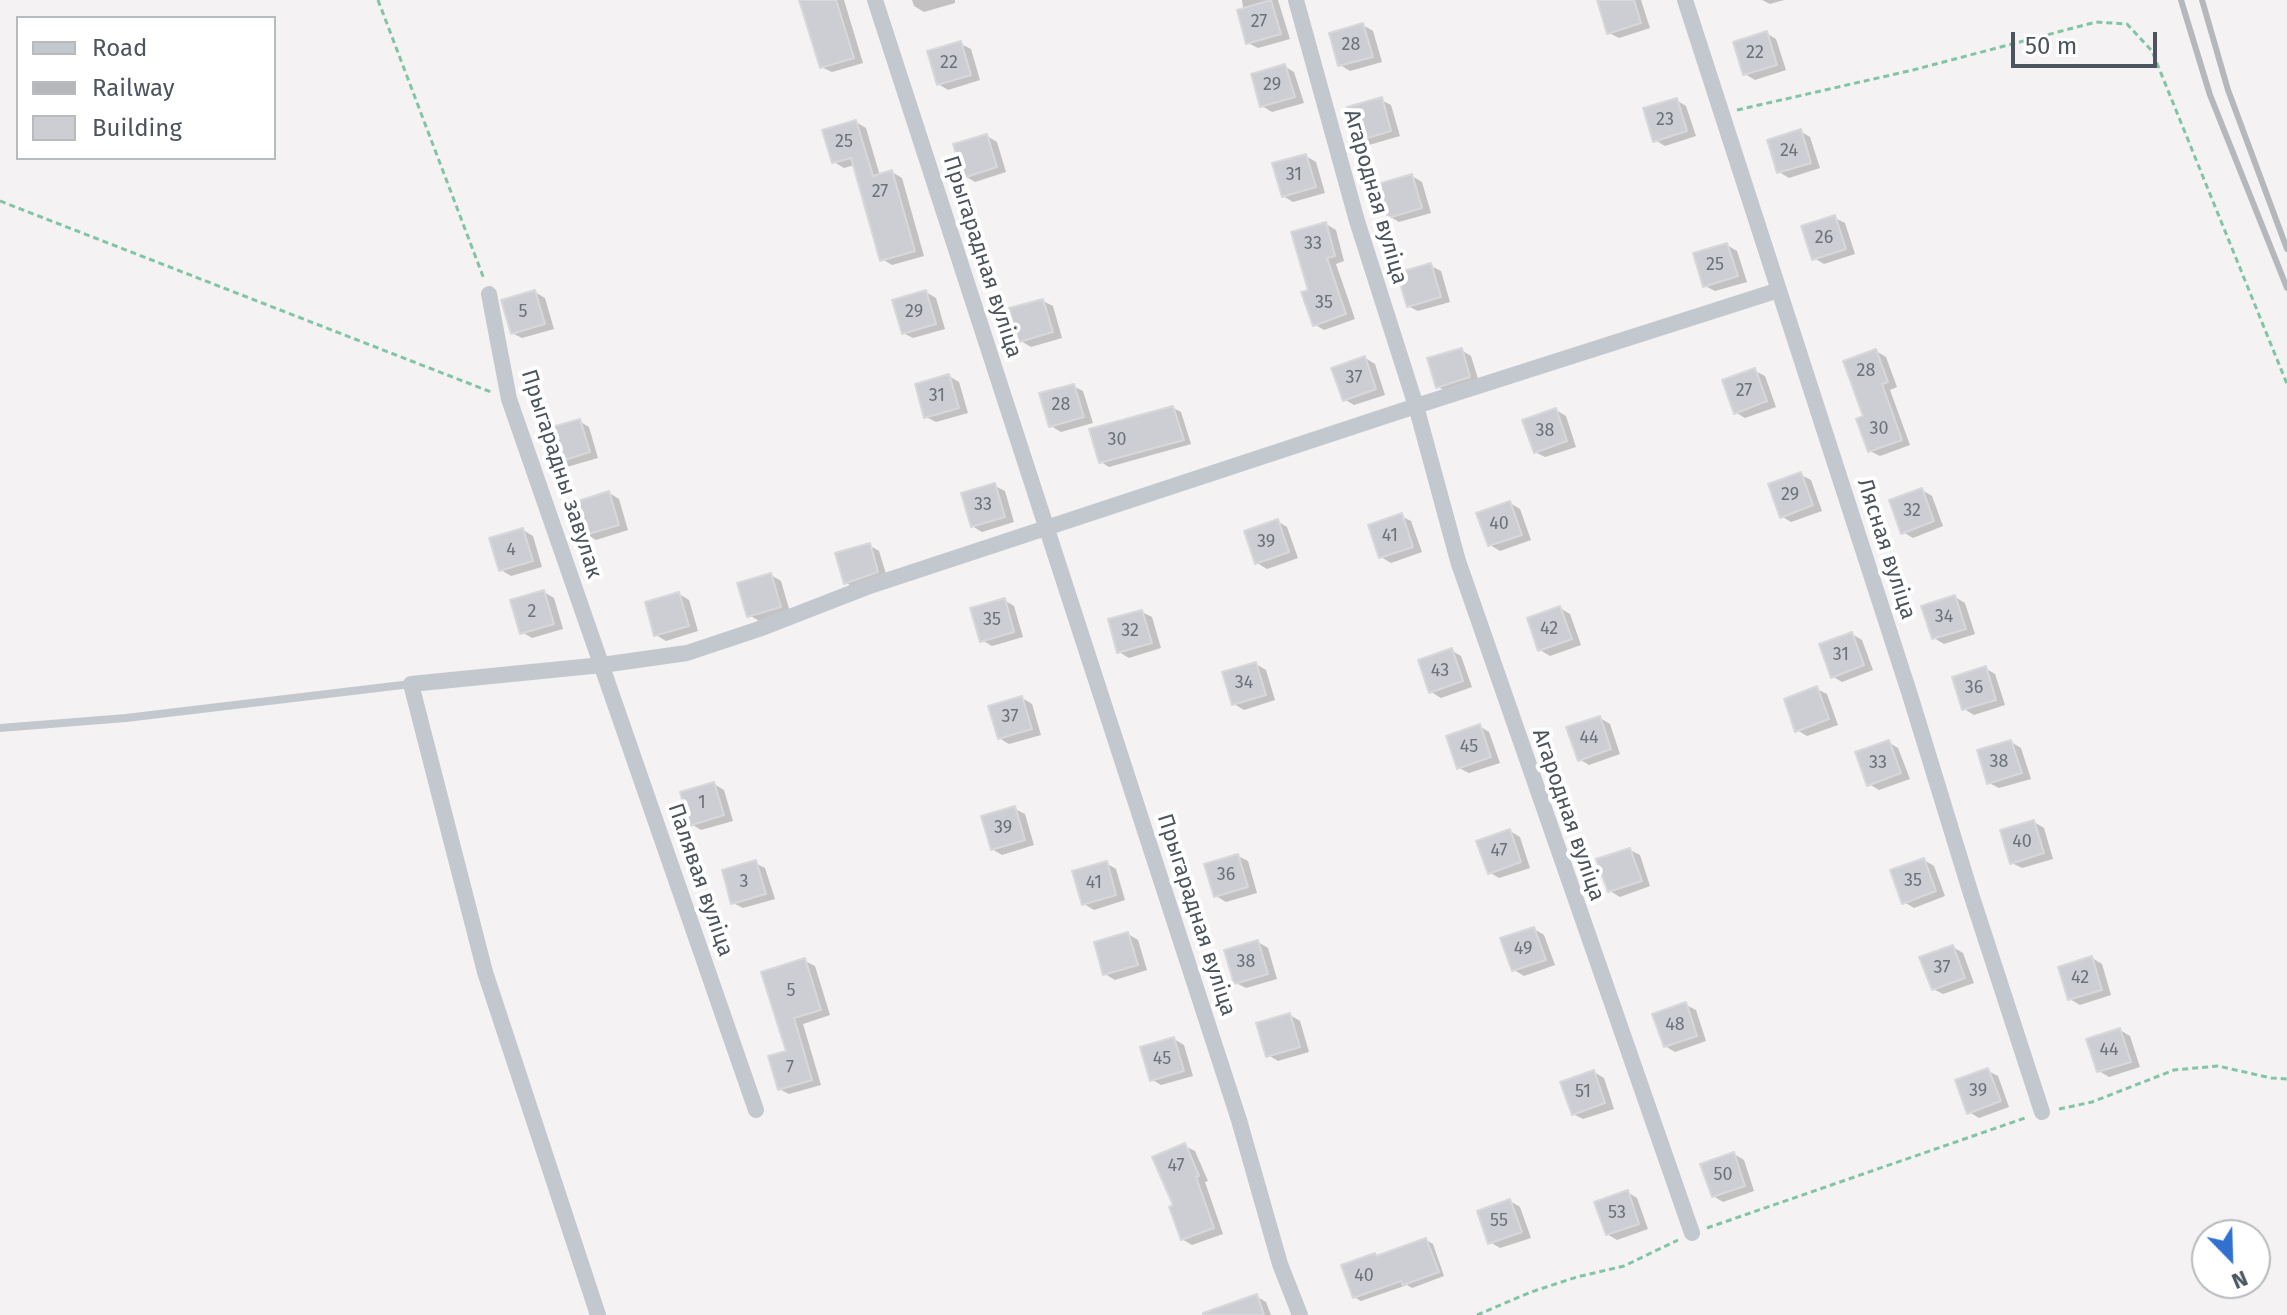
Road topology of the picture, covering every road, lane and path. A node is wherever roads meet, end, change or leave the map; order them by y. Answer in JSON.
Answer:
{"nodes":[{"id":1,"x":378,"y":0,"type":"edge"},
{"id":2,"x":875,"y":0,"type":"edge"},
{"id":3,"x":1296,"y":0,"type":"edge"},
{"id":4,"x":1685,"y":0,"type":"edge"},
{"id":5,"x":1722,"y":113,"type":"junction"},
{"id":6,"x":0,"y":201,"type":"edge"},
{"id":7,"x":1779,"y":290,"type":"junction"},
{"id":8,"x":489,"y":294,"type":"joint"},
{"id":9,"x":2287,"y":384,"type":"edge"},
{"id":10,"x":509,"y":399,"type":"junction"},
{"id":11,"x":1416,"y":406,"type":"junction"},
{"id":12,"x":1048,"y":528,"type":"junction"},
{"id":13,"x":602,"y":665,"type":"junction"},
{"id":14,"x":411,"y":684,"type":"junction"},
{"id":15,"x":0,"y":728,"type":"edge"},
{"id":16,"x":2287,"y":1079,"type":"edge"},
{"id":17,"x":756,"y":1110,"type":"dead end"},
{"id":18,"x":2042,"y":1112,"type":"junction"},
{"id":19,"x":1692,"y":1233,"type":"junction"},
{"id":20,"x":598,"y":1315,"type":"edge"},
{"id":21,"x":1300,"y":1315,"type":"edge"},
{"id":22,"x":1477,"y":1315,"type":"edge"}],
"edges":[{"from":1,"to":8,"type":"path"},
{"from":2,"to":12,"type":"street","name":"Прыгарадная вуліца"},
{"from":3,"to":11,"type":"street","name":"Агародная вуліца"},
{"from":4,"to":5,"type":"street","name":"Лясная вуліца"},
{"from":5,"to":7,"type":"street","name":"Лясная вуліца"},
{"from":5,"to":9,"type":"path"},
{"from":6,"to":10,"type":"path"},
{"from":7,"to":11,"type":"street"},
{"from":7,"to":18,"type":"street","name":"Лясная вуліца"},
{"from":8,"to":10,"type":"street","name":"Прыгарадны завулак"},
{"from":10,"to":13,"type":"street","name":"Прыгарадны завулак"},
{"from":11,"to":12,"type":"street"},
{"from":11,"to":19,"type":"street","name":"Агародная вуліца"},
{"from":12,"to":13,"type":"street"},
{"from":12,"to":21,"type":"street","name":"Прыгарадная вуліца"},
{"from":13,"to":14,"type":"street"},
{"from":13,"to":17,"type":"street","name":"Палявая вуліца"},
{"from":14,"to":15,"type":"lane"},
{"from":14,"to":20,"type":"street"},
{"from":16,"to":18,"type":"path"},
{"from":18,"to":19,"type":"path"},
{"from":19,"to":22,"type":"path"}]}
